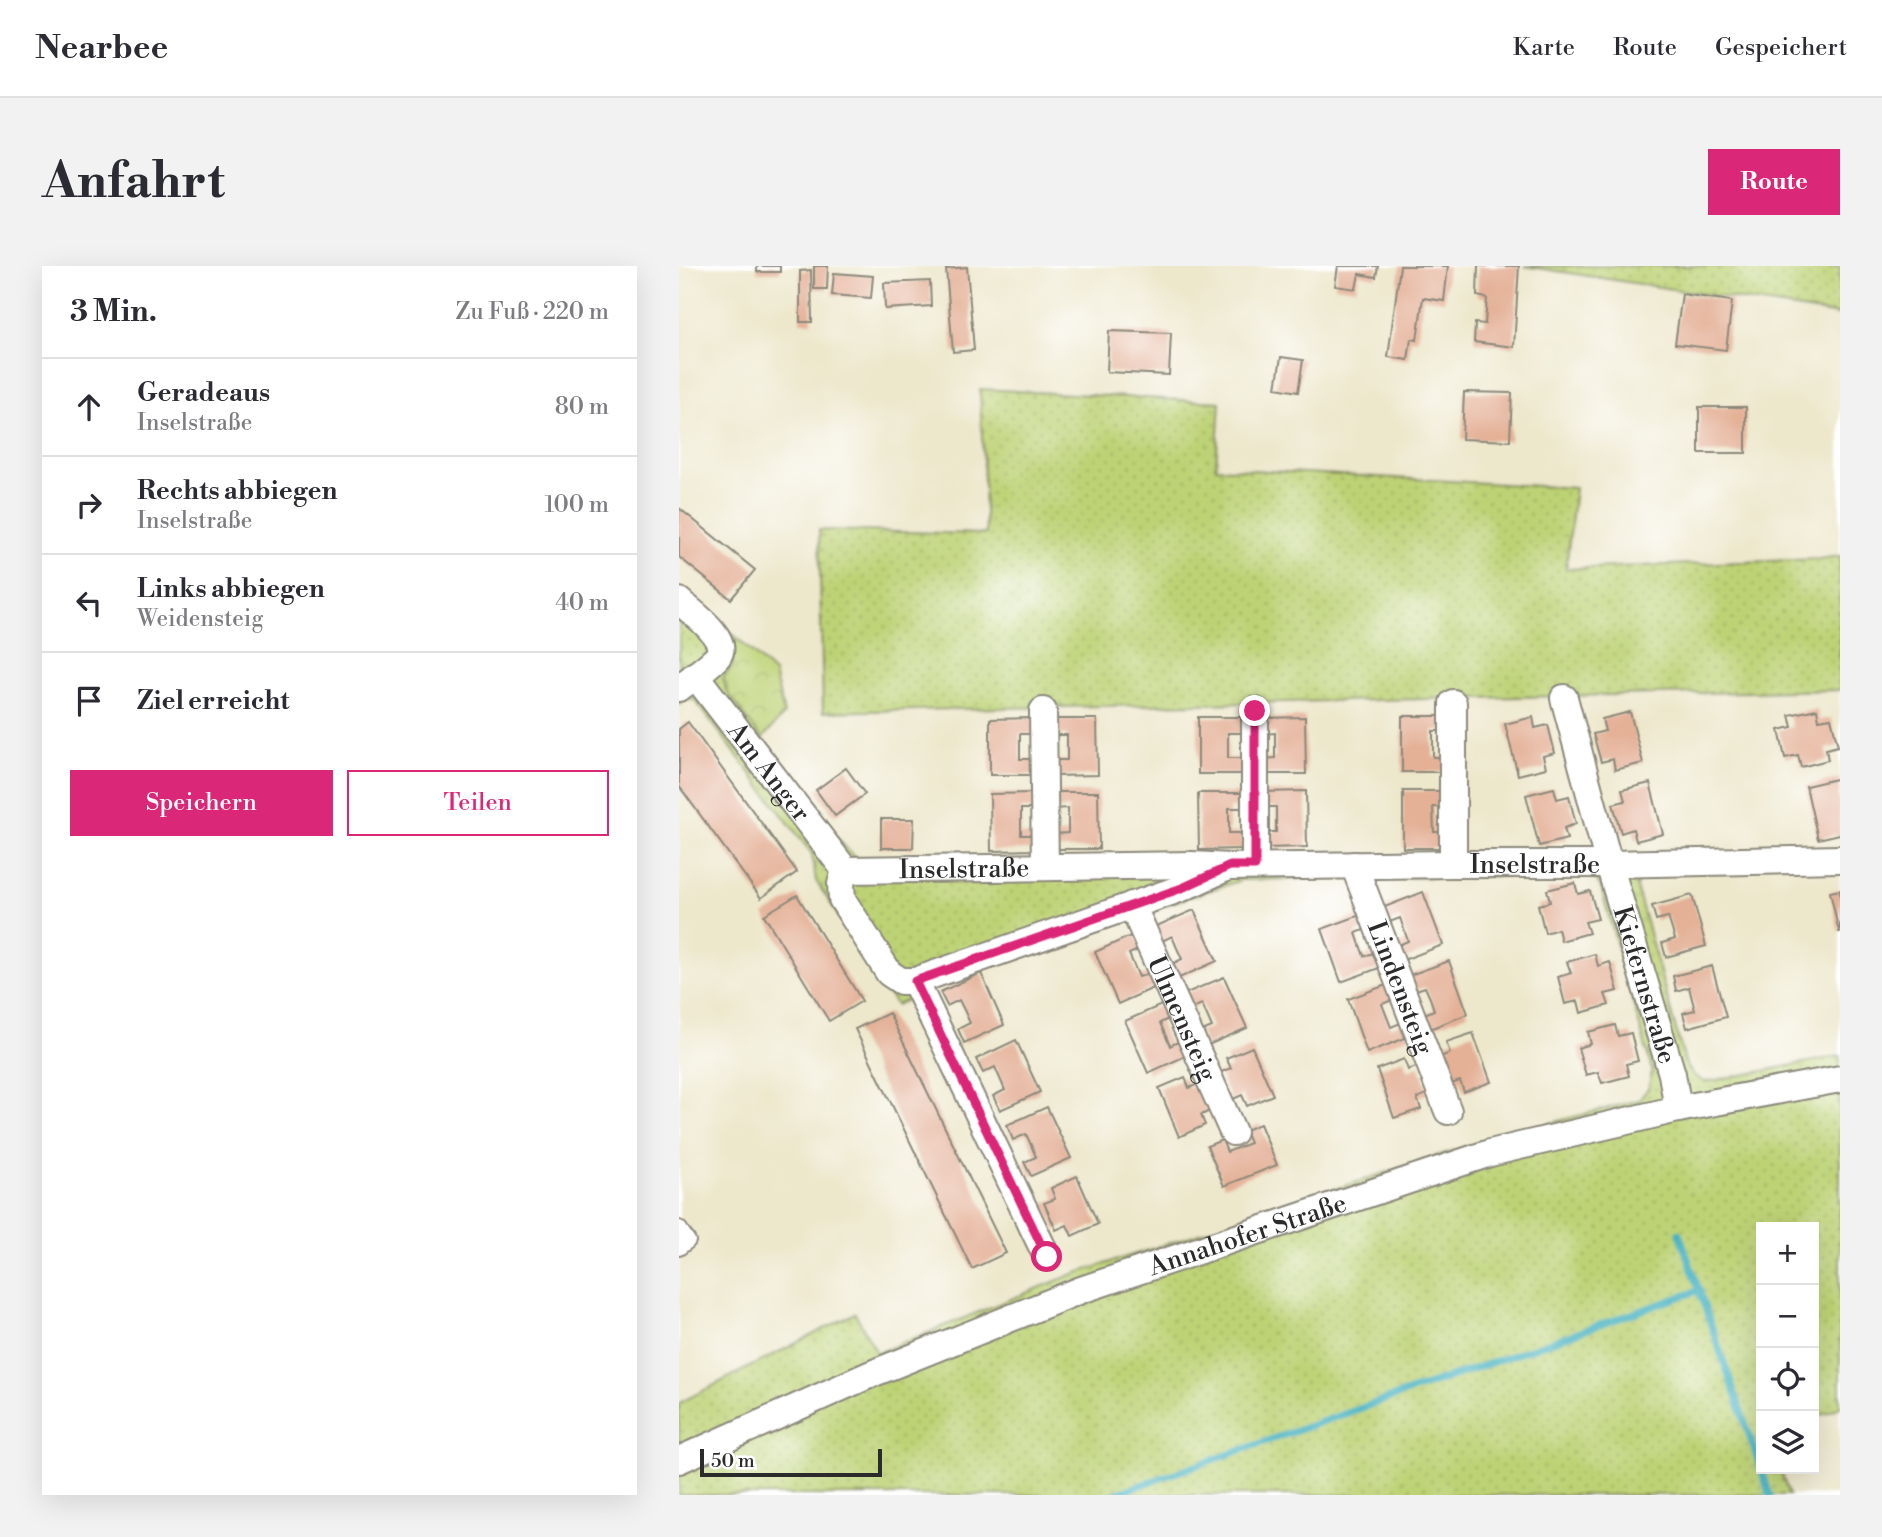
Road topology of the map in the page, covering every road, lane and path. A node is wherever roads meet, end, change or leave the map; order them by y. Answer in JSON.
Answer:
{"nodes":[{"id":1,"x":679,"y":601,"type":"edge"},
{"id":2,"x":687,"y":682,"type":"edge"},
{"id":3,"x":1565,"y":698,"type":"dead end"},
{"id":4,"x":1453,"y":703,"type":"dead end"},
{"id":5,"x":1043,"y":711,"type":"dead end"},
{"id":6,"x":1255,"y":711,"type":"dead end"},
{"id":7,"x":1840,"y":859,"type":"edge"},
{"id":8,"x":1453,"y":864,"type":"junction"},
{"id":9,"x":1609,"y":864,"type":"junction"},
{"id":10,"x":1354,"y":865,"type":"junction"},
{"id":11,"x":1242,"y":866,"type":"junction"},
{"id":12,"x":1045,"y":867,"type":"junction"},
{"id":13,"x":845,"y":870,"type":"junction"},
{"id":14,"x":1132,"y":905,"type":"junction"},
{"id":15,"x":915,"y":981,"type":"junction"},
{"id":16,"x":1840,"y":1079,"type":"edge"},
{"id":17,"x":1678,"y":1109,"type":"junction"},
{"id":18,"x":1448,"y":1111,"type":"dead end"},
{"id":19,"x":1233,"y":1132,"type":"dead end"},
{"id":20,"x":679,"y":1228,"type":"edge"},
{"id":21,"x":679,"y":1248,"type":"edge"},
{"id":22,"x":1047,"y":1257,"type":"dead end"},
{"id":23,"x":679,"y":1460,"type":"edge"}],
"edges":[{"from":1,"to":2,"type":"street","name":"Am Anger"},
{"from":2,"to":13,"type":"street","name":"Am Anger"},
{"from":3,"to":9,"type":"street","name":"Kiefernstraße"},
{"from":4,"to":8,"type":"street"},
{"from":5,"to":12,"type":"street"},
{"from":6,"to":11,"type":"street"},
{"from":7,"to":9,"type":"street","name":"Inselstraße"},
{"from":8,"to":9,"type":"street","name":"Inselstraße"},
{"from":8,"to":10,"type":"street","name":"Inselstraße"},
{"from":9,"to":17,"type":"street","name":"Kiefernstraße"},
{"from":10,"to":11,"type":"street","name":"Inselstraße"},
{"from":10,"to":18,"type":"street","name":"Lindensteig"},
{"from":11,"to":12,"type":"street","name":"Inselstraße"},
{"from":11,"to":14,"type":"street","name":"Inselstraße"},
{"from":12,"to":13,"type":"street","name":"Inselstraße"},
{"from":13,"to":15,"type":"street"},
{"from":14,"to":15,"type":"street","name":"Inselstraße"},
{"from":14,"to":19,"type":"street","name":"Ulmensteig"},
{"from":15,"to":22,"type":"street"},
{"from":16,"to":17,"type":"street","name":"Annahofer Straße"},
{"from":17,"to":23,"type":"street","name":"Annahofer Straße"},
{"from":20,"to":21,"type":"lane"}]}
